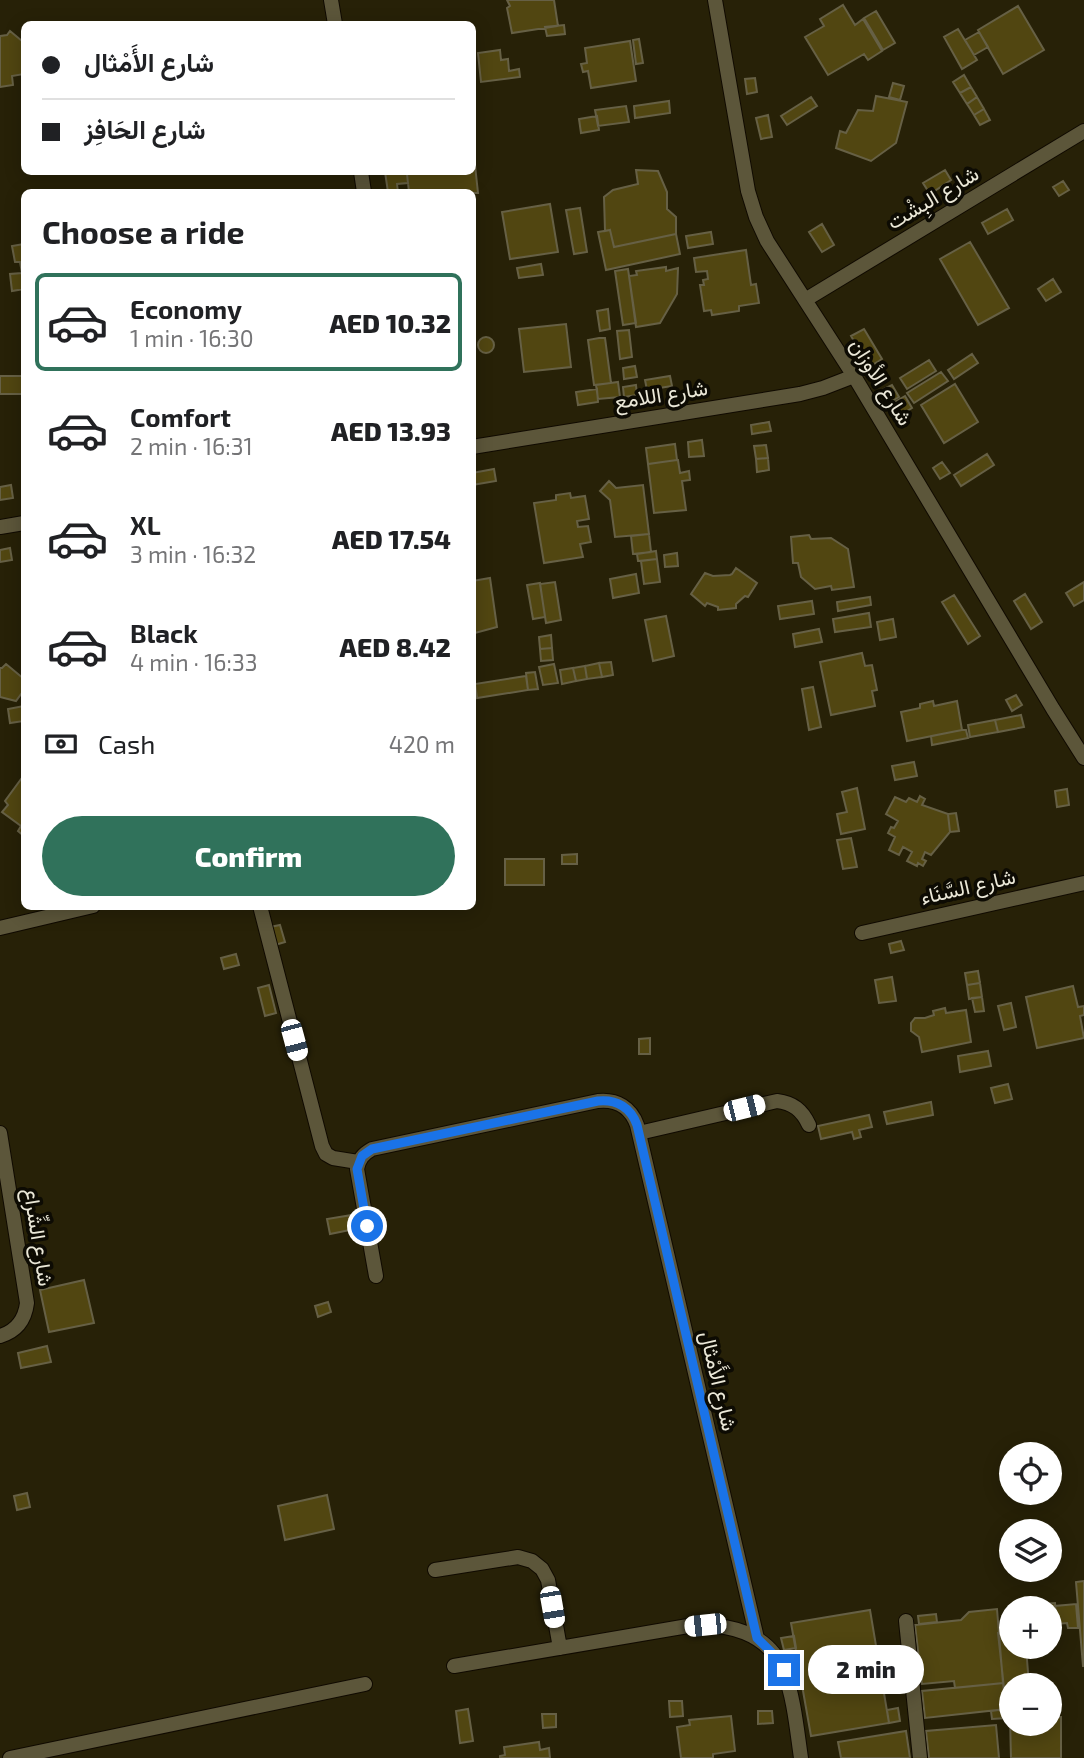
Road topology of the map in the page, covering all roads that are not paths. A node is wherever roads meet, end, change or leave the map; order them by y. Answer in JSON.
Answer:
{"nodes":[{"id":1,"x":331,"y":0,"type":"edge"},
{"id":2,"x":715,"y":0,"type":"edge"},
{"id":3,"x":334,"y":21,"type":"edge"},
{"id":4,"x":1084,"y":131,"type":"edge"},
{"id":5,"x":804,"y":300,"type":"junction"},
{"id":6,"x":854,"y":376,"type":"junction"},
{"id":7,"x":476,"y":446,"type":"edge"},
{"id":8,"x":21,"y":524,"type":"edge"},
{"id":9,"x":0,"y":527,"type":"edge"},
{"id":10,"x":1084,"y":758,"type":"edge"},
{"id":11,"x":1084,"y":883,"type":"edge"},
{"id":12,"x":76,"y":910,"type":"edge"},
{"id":13,"x":261,"y":910,"type":"edge"},
{"id":14,"x":0,"y":928,"type":"edge"},
{"id":15,"x":862,"y":933,"type":"dead end"},
{"id":16,"x":809,"y":1125,"type":"dead end"},
{"id":17,"x":0,"y":1133,"type":"edge"},
{"id":18,"x":639,"y":1133,"type":"junction"},
{"id":19,"x":358,"y":1162,"type":"junction"},
{"id":20,"x":376,"y":1276,"type":"dead end"},
{"id":21,"x":0,"y":1336,"type":"edge"},
{"id":22,"x":435,"y":1570,"type":"dead end"},
{"id":23,"x":906,"y":1621,"type":"dead end"},
{"id":24,"x":757,"y":1638,"type":"junction"},
{"id":25,"x":560,"y":1648,"type":"junction"},
{"id":26,"x":454,"y":1666,"type":"dead end"},
{"id":27,"x":365,"y":1684,"type":"dead end"},
{"id":28,"x":10,"y":1758,"type":"edge"},
{"id":29,"x":802,"y":1758,"type":"edge"},
{"id":30,"x":920,"y":1758,"type":"edge"}],
"edges":[{"from":1,"to":3,"type":"street"},
{"from":2,"to":5,"type":"street","name":"شارع الأوزان"},
{"from":4,"to":5,"type":"street","name":"شارع البِشْت"},
{"from":5,"to":6,"type":"street","name":"شارع الأوزان"},
{"from":6,"to":7,"type":"street","name":"شارع اللامع"},
{"from":6,"to":10,"type":"street","name":"شارع الأوزان"},
{"from":8,"to":9,"type":"street"},
{"from":11,"to":15,"type":"street","name":"شارع السَّنَاء"},
{"from":12,"to":14,"type":"street"},
{"from":13,"to":19,"type":"street"},
{"from":16,"to":18,"type":"street"},
{"from":17,"to":21,"type":"street","name":"شارع الشِّراع"},
{"from":18,"to":19,"type":"street","name":"شارع الأَمْثال"},
{"from":18,"to":24,"type":"street","name":"شارع الأَمْثال"},
{"from":19,"to":20,"type":"street"},
{"from":22,"to":25,"type":"street"},
{"from":23,"to":30,"type":"street"},
{"from":24,"to":25,"type":"street"},
{"from":24,"to":29,"type":"street"},
{"from":25,"to":26,"type":"street"},
{"from":27,"to":28,"type":"street"}]}
